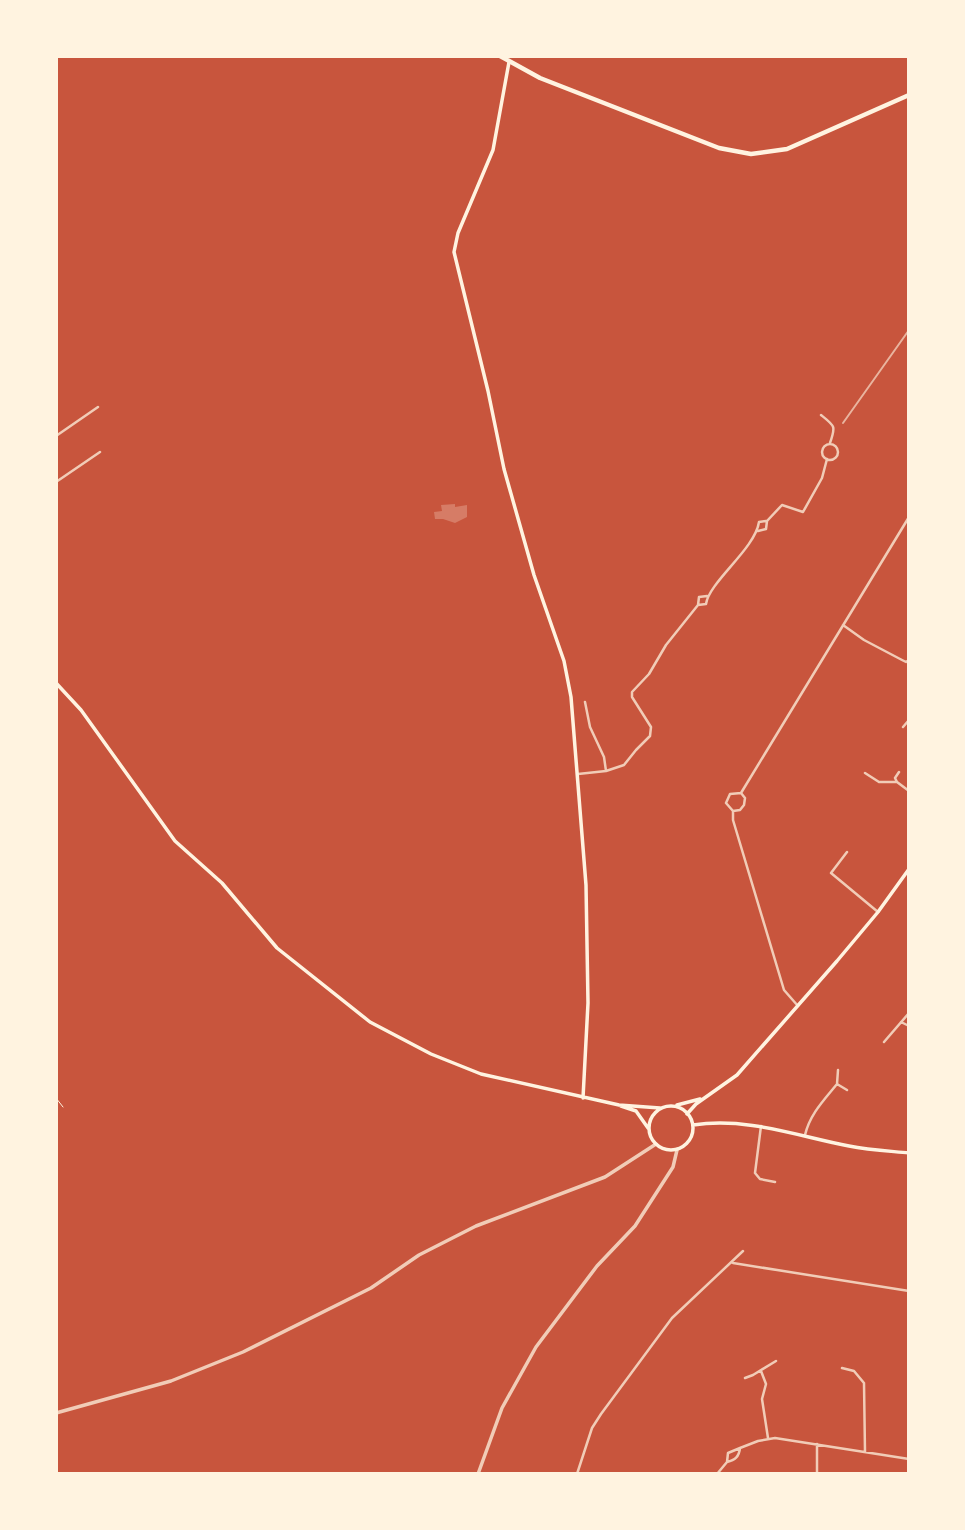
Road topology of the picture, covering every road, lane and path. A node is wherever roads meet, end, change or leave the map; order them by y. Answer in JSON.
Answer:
{"nodes":[{"id":1,"x":500,"y":56,"type":"edge"},
{"id":2,"x":510,"y":59,"type":"edge"},
{"id":3,"x":909,"y":95,"type":"edge"},
{"id":4,"x":98,"y":407,"type":"dead end"},
{"id":5,"x":821,"y":415,"type":"dead end"},
{"id":6,"x":56,"y":436,"type":"edge"},
{"id":7,"x":829,"y":444,"type":"junction"},
{"id":8,"x":100,"y":452,"type":"dead end"},
{"id":9,"x":827,"y":459,"type":"junction"},
{"id":10,"x":56,"y":482,"type":"edge"},
{"id":11,"x":909,"y":517,"type":"edge"},
{"id":12,"x":767,"y":521,"type":"junction"},
{"id":13,"x":758,"y":531,"type":"junction"},
{"id":14,"x":707,"y":596,"type":"junction"},
{"id":15,"x":698,"y":605,"type":"junction"},
{"id":16,"x":843,"y":625,"type":"junction"},
{"id":17,"x":908,"y":662,"type":"edge"},
{"id":18,"x":56,"y":683,"type":"edge"},
{"id":19,"x":585,"y":702,"type":"dead end"},
{"id":20,"x":909,"y":720,"type":"edge"},
{"id":21,"x":903,"y":727,"type":"dead end"},
{"id":22,"x":606,"y":771,"type":"junction"},
{"id":23,"x":900,"y":772,"type":"dead end"},
{"id":24,"x":865,"y":773,"type":"dead end"},
{"id":25,"x":577,"y":774,"type":"junction"},
{"id":26,"x":897,"y":782,"type":"junction"},
{"id":27,"x":909,"y":791,"type":"edge"},
{"id":28,"x":741,"y":793,"type":"junction"},
{"id":29,"x":733,"y":811,"type":"junction"},
{"id":30,"x":847,"y":852,"type":"dead end"},
{"id":31,"x":909,"y":869,"type":"edge"},
{"id":32,"x":878,"y":912,"type":"junction"},
{"id":33,"x":798,"y":1006,"type":"junction"},
{"id":34,"x":909,"y":1013,"type":"edge"},
{"id":35,"x":901,"y":1022,"type":"junction"},
{"id":36,"x":909,"y":1026,"type":"edge"},
{"id":37,"x":884,"y":1042,"type":"dead end"},
{"id":38,"x":838,"y":1070,"type":"dead end"},
{"id":39,"x":837,"y":1084,"type":"junction"},
{"id":40,"x":847,"y":1090,"type":"dead end"},
{"id":41,"x":56,"y":1098,"type":"edge"},
{"id":42,"x":583,"y":1098,"type":"junction"},
{"id":43,"x":703,"y":1098,"type":"junction"},
{"id":44,"x":620,"y":1105,"type":"junction"},
{"id":45,"x":676,"y":1106,"type":"junction"},
{"id":46,"x":63,"y":1107,"type":"dead end"},
{"id":47,"x":660,"y":1108,"type":"junction"},
{"id":48,"x":687,"y":1114,"type":"junction"},
{"id":49,"x":693,"y":1125,"type":"junction"},
{"id":50,"x":761,"y":1126,"type":"junction"},
{"id":51,"x":648,"y":1128,"type":"junction"},
{"id":52,"x":804,"y":1135,"type":"junction"},
{"id":53,"x":656,"y":1144,"type":"junction"},
{"id":54,"x":677,"y":1150,"type":"junction"},
{"id":55,"x":909,"y":1153,"type":"edge"},
{"id":56,"x":775,"y":1182,"type":"dead end"},
{"id":57,"x":743,"y":1251,"type":"dead end"},
{"id":58,"x":731,"y":1263,"type":"junction"},
{"id":59,"x":909,"y":1292,"type":"edge"},
{"id":60,"x":776,"y":1361,"type":"dead end"},
{"id":61,"x":842,"y":1368,"type":"dead end"},
{"id":62,"x":761,"y":1371,"type":"junction"},
{"id":63,"x":745,"y":1378,"type":"dead end"},
{"id":64,"x":56,"y":1413,"type":"edge"},
{"id":65,"x":768,"y":1439,"type":"junction"},
{"id":66,"x":817,"y":1444,"type":"junction"},
{"id":67,"x":740,"y":1448,"type":"junction"},
{"id":68,"x":865,"y":1452,"type":"junction"},
{"id":69,"x":909,"y":1459,"type":"edge"},
{"id":70,"x":727,"y":1462,"type":"junction"},
{"id":71,"x":478,"y":1474,"type":"edge"},
{"id":72,"x":577,"y":1474,"type":"edge"},
{"id":73,"x":717,"y":1474,"type":"edge"},
{"id":74,"x":817,"y":1474,"type":"edge"}],
"edges":[{"from":1,"to":2,"type":"main road"},
{"from":2,"to":3,"type":"main road"},
{"from":2,"to":25,"type":"main road"},
{"from":4,"to":6,"type":"street"},
{"from":5,"to":7,"type":"street"},
{"from":7,"to":9,"type":"street"},
{"from":7,"to":9,"type":"street"},
{"from":8,"to":10,"type":"street"},
{"from":9,"to":12,"type":"street"},
{"from":11,"to":16,"type":"street"},
{"from":12,"to":13,"type":"street"},
{"from":12,"to":13,"type":"street"},
{"from":13,"to":14,"type":"street"},
{"from":14,"to":15,"type":"street"},
{"from":14,"to":15,"type":"street"},
{"from":15,"to":22,"type":"street"},
{"from":16,"to":17,"type":"street"},
{"from":16,"to":28,"type":"street"},
{"from":18,"to":42,"type":"main road"},
{"from":19,"to":22,"type":"street"},
{"from":20,"to":21,"type":"street"},
{"from":22,"to":25,"type":"street"},
{"from":23,"to":26,"type":"street"},
{"from":24,"to":26,"type":"street"},
{"from":25,"to":42,"type":"main road"},
{"from":26,"to":27,"type":"street"},
{"from":28,"to":29,"type":"street"},
{"from":28,"to":29,"type":"street"},
{"from":29,"to":33,"type":"street"},
{"from":30,"to":32,"type":"street"},
{"from":31,"to":32,"type":"main road"},
{"from":32,"to":33,"type":"main road"},
{"from":33,"to":43,"type":"main road"},
{"from":34,"to":35,"type":"street"},
{"from":35,"to":36,"type":"street"},
{"from":35,"to":37,"type":"street"},
{"from":38,"to":39,"type":"street"},
{"from":39,"to":40,"type":"street"},
{"from":39,"to":52,"type":"street"},
{"from":41,"to":46,"type":"path"},
{"from":42,"to":44,"type":"main road"},
{"from":43,"to":45,"type":"main road"},
{"from":43,"to":48,"type":"main road"},
{"from":44,"to":47,"type":"main road"},
{"from":44,"to":51,"type":"main road"},
{"from":45,"to":47,"type":"main road"},
{"from":45,"to":48,"type":"main road"},
{"from":47,"to":51,"type":"main road"},
{"from":48,"to":49,"type":"main road"},
{"from":49,"to":50,"type":"main road"},
{"from":49,"to":54,"type":"main road"},
{"from":50,"to":52,"type":"main road"},
{"from":50,"to":56,"type":"street"},
{"from":51,"to":53,"type":"main road"},
{"from":52,"to":55,"type":"main road"},
{"from":53,"to":54,"type":"main road"},
{"from":53,"to":64,"type":"street"},
{"from":54,"to":71,"type":"street"},
{"from":57,"to":58,"type":"street"},
{"from":58,"to":59,"type":"street"},
{"from":58,"to":72,"type":"street"},
{"from":60,"to":62,"type":"street"},
{"from":61,"to":68,"type":"street"},
{"from":62,"to":63,"type":"street"},
{"from":62,"to":65,"type":"street"},
{"from":65,"to":66,"type":"street"},
{"from":65,"to":67,"type":"street"},
{"from":66,"to":68,"type":"street"},
{"from":66,"to":74,"type":"street"},
{"from":67,"to":70,"type":"street"},
{"from":67,"to":70,"type":"street"},
{"from":68,"to":69,"type":"street"},
{"from":70,"to":73,"type":"street"}]}
